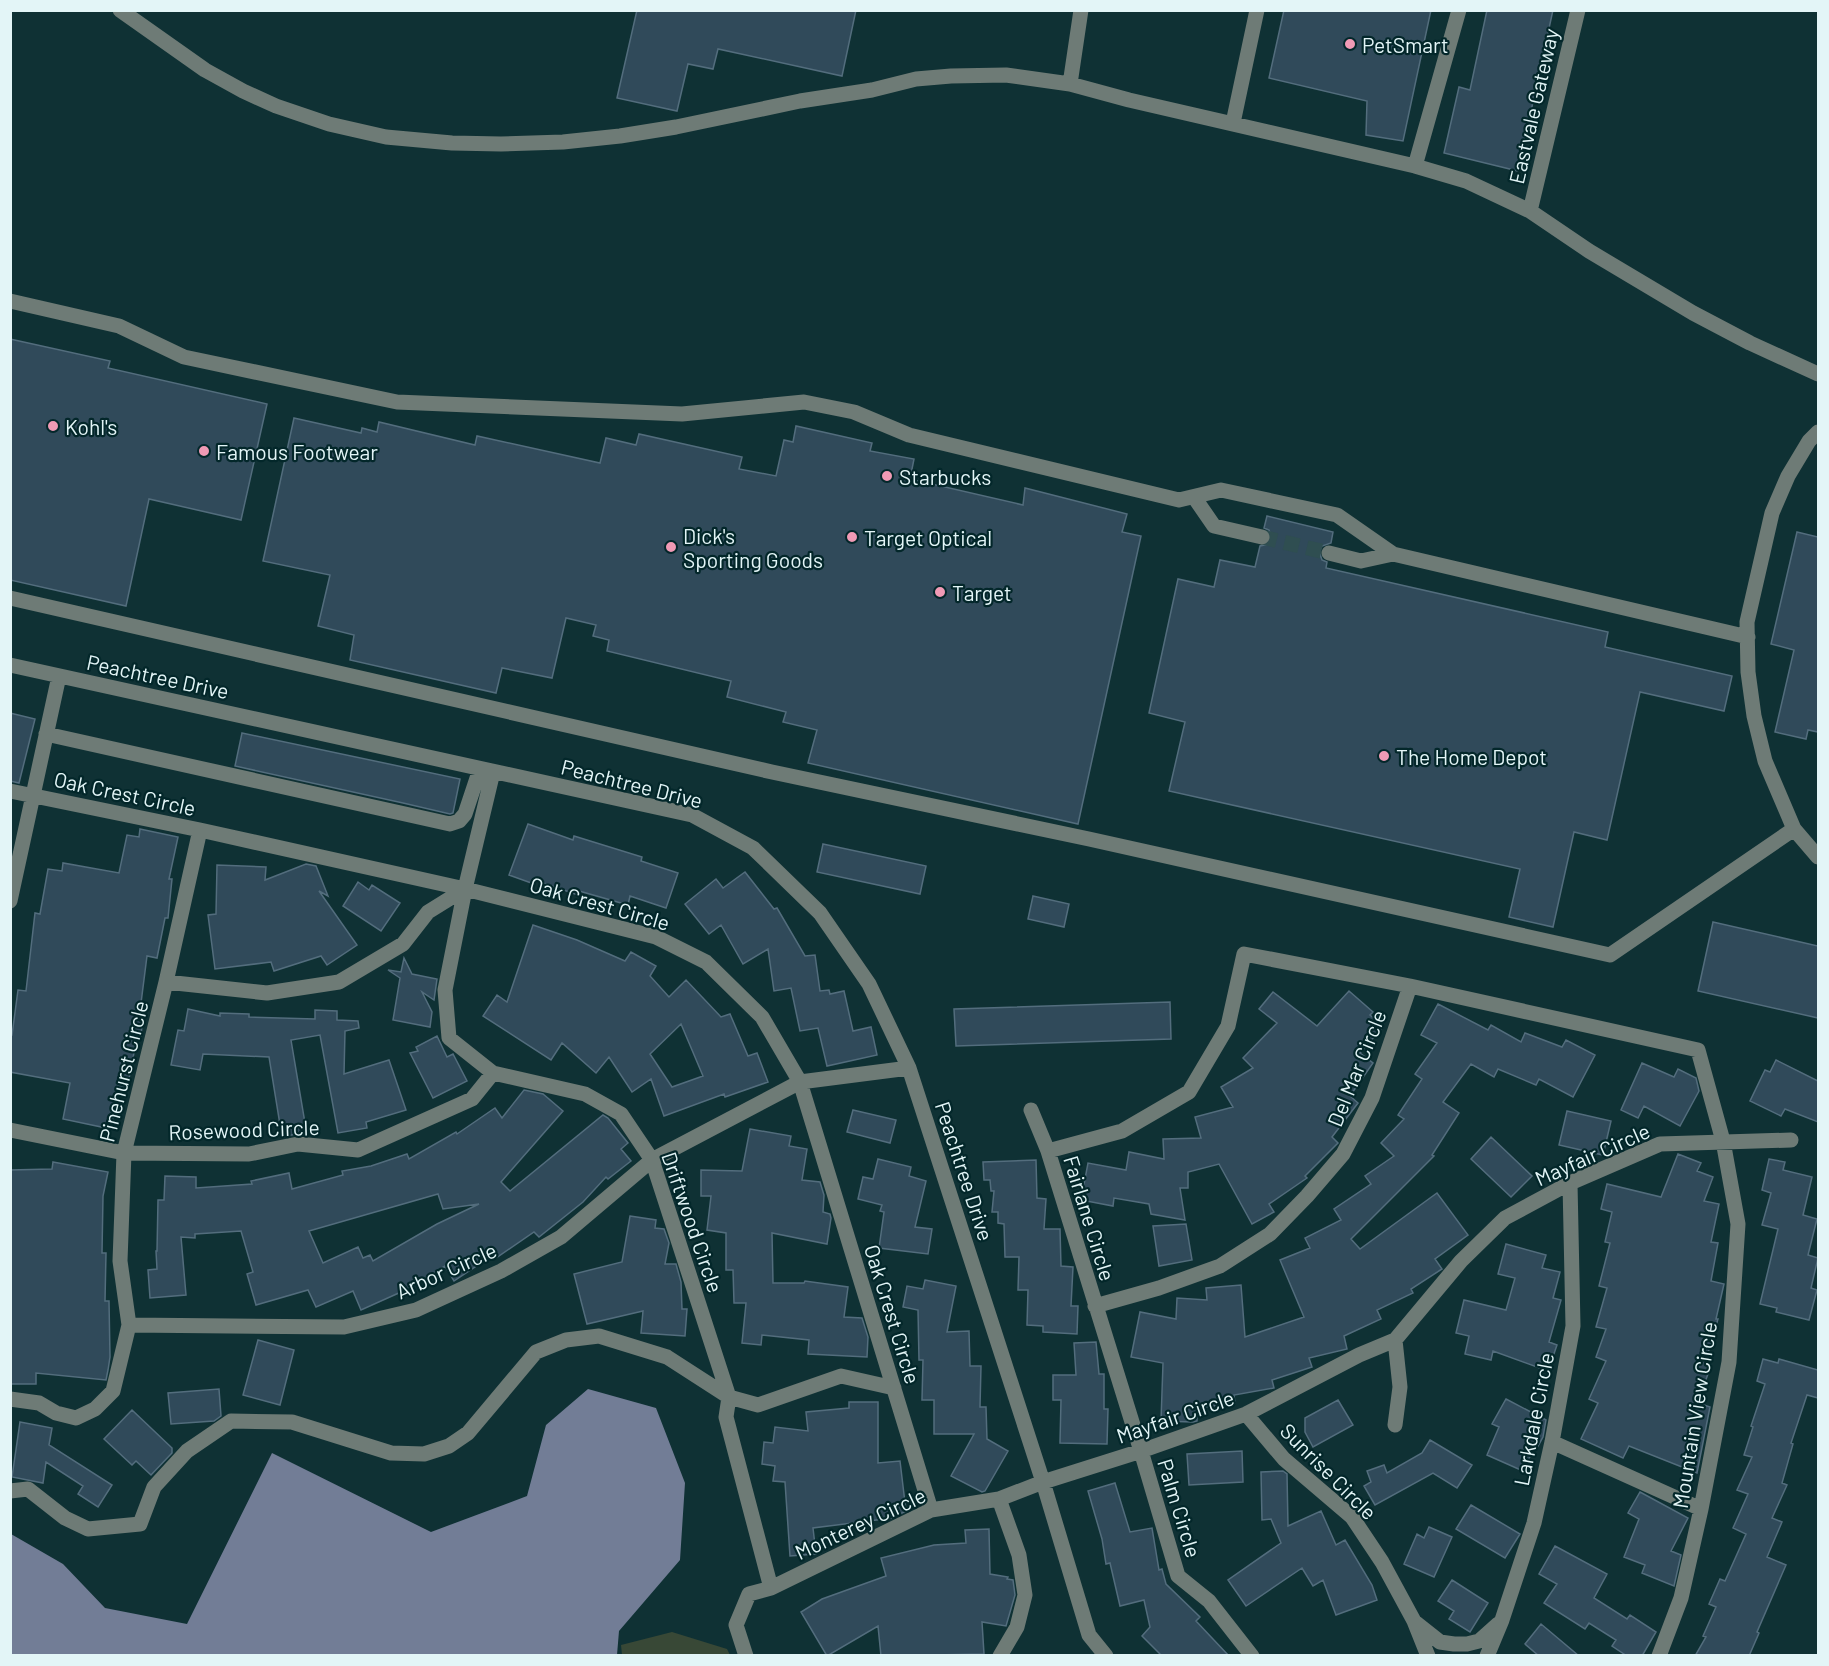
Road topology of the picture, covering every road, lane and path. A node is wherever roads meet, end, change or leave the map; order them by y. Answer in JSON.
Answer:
{"nodes":[{"id":1,"x":120,"y":10,"type":"edge"},
{"id":2,"x":1082,"y":10,"type":"edge"},
{"id":3,"x":1257,"y":10,"type":"edge"},
{"id":4,"x":1459,"y":10,"type":"edge"},
{"id":5,"x":1578,"y":10,"type":"edge"},
{"id":6,"x":1070,"y":84,"type":"junction"},
{"id":7,"x":1233,"y":123,"type":"junction"},
{"id":8,"x":1415,"y":166,"type":"junction"},
{"id":9,"x":1530,"y":211,"type":"junction"},
{"id":10,"x":10,"y":302,"type":"edge"},
{"id":11,"x":1818,"y":374,"type":"edge"},
{"id":12,"x":1818,"y":432,"type":"edge"},
{"id":13,"x":1194,"y":496,"type":"junction"},
{"id":14,"x":1262,"y":537,"type":"tunnel mouth"},
{"id":15,"x":1329,"y":553,"type":"tunnel mouth"},
{"id":16,"x":1393,"y":554,"type":"junction"},
{"id":17,"x":10,"y":598,"type":"edge"},
{"id":18,"x":1748,"y":636,"type":"junction"},
{"id":19,"x":10,"y":665,"type":"edge"},
{"id":20,"x":58,"y":676,"type":"junction"},
{"id":21,"x":46,"y":734,"type":"junction"},
{"id":22,"x":486,"y":770,"type":"junction"},
{"id":23,"x":10,"y":791,"type":"edge"},
{"id":24,"x":32,"y":795,"type":"junction"},
{"id":25,"x":1794,"y":829,"type":"junction"},
{"id":26,"x":200,"y":830,"type":"junction"},
{"id":27,"x":1818,"y":857,"type":"edge"},
{"id":28,"x":465,"y":889,"type":"junction"},
{"id":29,"x":10,"y":901,"type":"edge"},
{"id":30,"x":166,"y":982,"type":"junction"},
{"id":31,"x":1410,"y":986,"type":"junction"},
{"id":32,"x":909,"y":1068,"type":"junction"},
{"id":33,"x":493,"y":1073,"type":"junction"},
{"id":34,"x":800,"y":1082,"type":"junction"},
{"id":35,"x":1031,"y":1110,"type":"dead end"},
{"id":36,"x":10,"y":1130,"type":"edge"},
{"id":37,"x":1791,"y":1140,"type":"dead end"},
{"id":38,"x":1723,"y":1141,"type":"junction"},
{"id":39,"x":1048,"y":1152,"type":"junction"},
{"id":40,"x":124,"y":1153,"type":"junction"},
{"id":41,"x":652,"y":1160,"type":"junction"},
{"id":42,"x":1569,"y":1183,"type":"junction"},
{"id":43,"x":1095,"y":1306,"type":"junction"},
{"id":44,"x":129,"y":1325,"type":"junction"},
{"id":45,"x":1395,"y":1340,"type":"junction"},
{"id":46,"x":894,"y":1388,"type":"junction"},
{"id":47,"x":729,"y":1397,"type":"junction"},
{"id":48,"x":10,"y":1399,"type":"edge"},
{"id":49,"x":1246,"y":1414,"type":"junction"},
{"id":50,"x":1395,"y":1425,"type":"dead end"},
{"id":51,"x":1552,"y":1442,"type":"junction"},
{"id":52,"x":1141,"y":1451,"type":"junction"},
{"id":53,"x":1043,"y":1482,"type":"junction"},
{"id":54,"x":10,"y":1491,"type":"edge"},
{"id":55,"x":999,"y":1499,"type":"junction"},
{"id":56,"x":1701,"y":1509,"type":"junction"},
{"id":57,"x":932,"y":1510,"type":"junction"},
{"id":58,"x":771,"y":1588,"type":"junction"},
{"id":59,"x":1502,"y":1620,"type":"junction"},
{"id":60,"x":1414,"y":1621,"type":"junction"},
{"id":61,"x":746,"y":1656,"type":"edge"},
{"id":62,"x":1000,"y":1656,"type":"edge"},
{"id":63,"x":1106,"y":1656,"type":"edge"},
{"id":64,"x":1252,"y":1656,"type":"edge"},
{"id":65,"x":1428,"y":1656,"type":"edge"},
{"id":66,"x":1488,"y":1656,"type":"edge"},
{"id":67,"x":1659,"y":1656,"type":"edge"}],
"edges":[{"from":1,"to":6,"type":"street"},
{"from":2,"to":6,"type":"street"},
{"from":3,"to":7,"type":"street"},
{"from":4,"to":8,"type":"street"},
{"from":5,"to":9,"type":"street","name":"Eastvale Gateway"},
{"from":6,"to":7,"type":"street"},
{"from":7,"to":8,"type":"street"},
{"from":8,"to":9,"type":"street"},
{"from":9,"to":11,"type":"street"},
{"from":10,"to":13,"type":"street"},
{"from":12,"to":18,"type":"street"},
{"from":13,"to":14,"type":"street"},
{"from":13,"to":16,"type":"street"},
{"from":15,"to":16,"type":"street"},
{"from":16,"to":18,"type":"street"},
{"from":17,"to":25,"type":"street"},
{"from":18,"to":25,"type":"street"},
{"from":19,"to":20,"type":"street","name":"Peachtree Drive"},
{"from":20,"to":21,"type":"street"},
{"from":20,"to":22,"type":"street","name":"Peachtree Drive"},
{"from":21,"to":22,"type":"street"},
{"from":21,"to":24,"type":"street"},
{"from":22,"to":28,"type":"street","name":"Driftwood Circle"},
{"from":22,"to":32,"type":"street","name":"Peachtree Drive"},
{"from":23,"to":24,"type":"street","name":"Oak Crest Circle"},
{"from":24,"to":26,"type":"street","name":"Oak Crest Circle"},
{"from":24,"to":29,"type":"street"},
{"from":25,"to":27,"type":"street"},
{"from":26,"to":28,"type":"street","name":"Oak Crest Circle"},
{"from":26,"to":30,"type":"street","name":"Pinehurst Circle"},
{"from":28,"to":30,"type":"street"},
{"from":28,"to":33,"type":"street","name":"Driftwood Circle"},
{"from":28,"to":34,"type":"street","name":"Oak Crest Circle"},
{"from":30,"to":40,"type":"street","name":"Pinehurst Circle"},
{"from":31,"to":38,"type":"street"},
{"from":31,"to":39,"type":"street","name":"Fairlane Circle"},
{"from":31,"to":43,"type":"street","name":"Del Mar Circle"},
{"from":32,"to":34,"type":"street","name":"Arbor Circle"},
{"from":32,"to":53,"type":"street","name":"Peachtree Drive"},
{"from":33,"to":40,"type":"street","name":"Rosewood Circle"},
{"from":33,"to":41,"type":"street","name":"Driftwood Circle"},
{"from":34,"to":41,"type":"street","name":"Arbor Circle"},
{"from":34,"to":46,"type":"street","name":"Oak Crest Circle"},
{"from":35,"to":39,"type":"street"},
{"from":36,"to":40,"type":"street","name":"Rosewood Circle"},
{"from":37,"to":38,"type":"street","name":"Mayfair Circle"},
{"from":38,"to":42,"type":"street","name":"Mayfair Circle"},
{"from":38,"to":56,"type":"street","name":"Mountain View Circle"},
{"from":39,"to":43,"type":"street","name":"Fairlane Circle"},
{"from":40,"to":44,"type":"street","name":"Pinehurst Circle"},
{"from":41,"to":44,"type":"street","name":"Arbor Circle"},
{"from":41,"to":47,"type":"street","name":"Driftwood Circle"},
{"from":42,"to":45,"type":"street","name":"Mayfair Circle"},
{"from":42,"to":51,"type":"street","name":"Larkdale Circle"},
{"from":43,"to":52,"type":"street","name":"Fairlane Circle"},
{"from":44,"to":48,"type":"street"},
{"from":45,"to":49,"type":"street","name":"Mayfair Circle"},
{"from":45,"to":50,"type":"street"},
{"from":46,"to":47,"type":"street"},
{"from":46,"to":57,"type":"street","name":"Oak Crest Circle"},
{"from":47,"to":54,"type":"street"},
{"from":47,"to":58,"type":"street","name":"Driftwood Circle"},
{"from":49,"to":52,"type":"street","name":"Mayfair Circle"},
{"from":49,"to":60,"type":"street","name":"Sunrise Circle"},
{"from":51,"to":56,"type":"street"},
{"from":51,"to":59,"type":"street","name":"Larkdale Circle"},
{"from":52,"to":53,"type":"street","name":"Mayfair Circle"},
{"from":52,"to":64,"type":"street","name":"Palm Circle"},
{"from":53,"to":55,"type":"street","name":"Mayfair Circle"},
{"from":53,"to":63,"type":"street","name":"Peachtree Drive"},
{"from":55,"to":57,"type":"street","name":"Monterey Circle"},
{"from":55,"to":62,"type":"street"},
{"from":56,"to":67,"type":"street","name":"Mountain View Circle"},
{"from":57,"to":58,"type":"street","name":"Monterey Circle"},
{"from":58,"to":61,"type":"street","name":"Monterey Circle"},
{"from":59,"to":60,"type":"street"},
{"from":59,"to":66,"type":"street","name":"Larkdale Circle"},
{"from":60,"to":65,"type":"street","name":"Sunrise Circle"}]}
